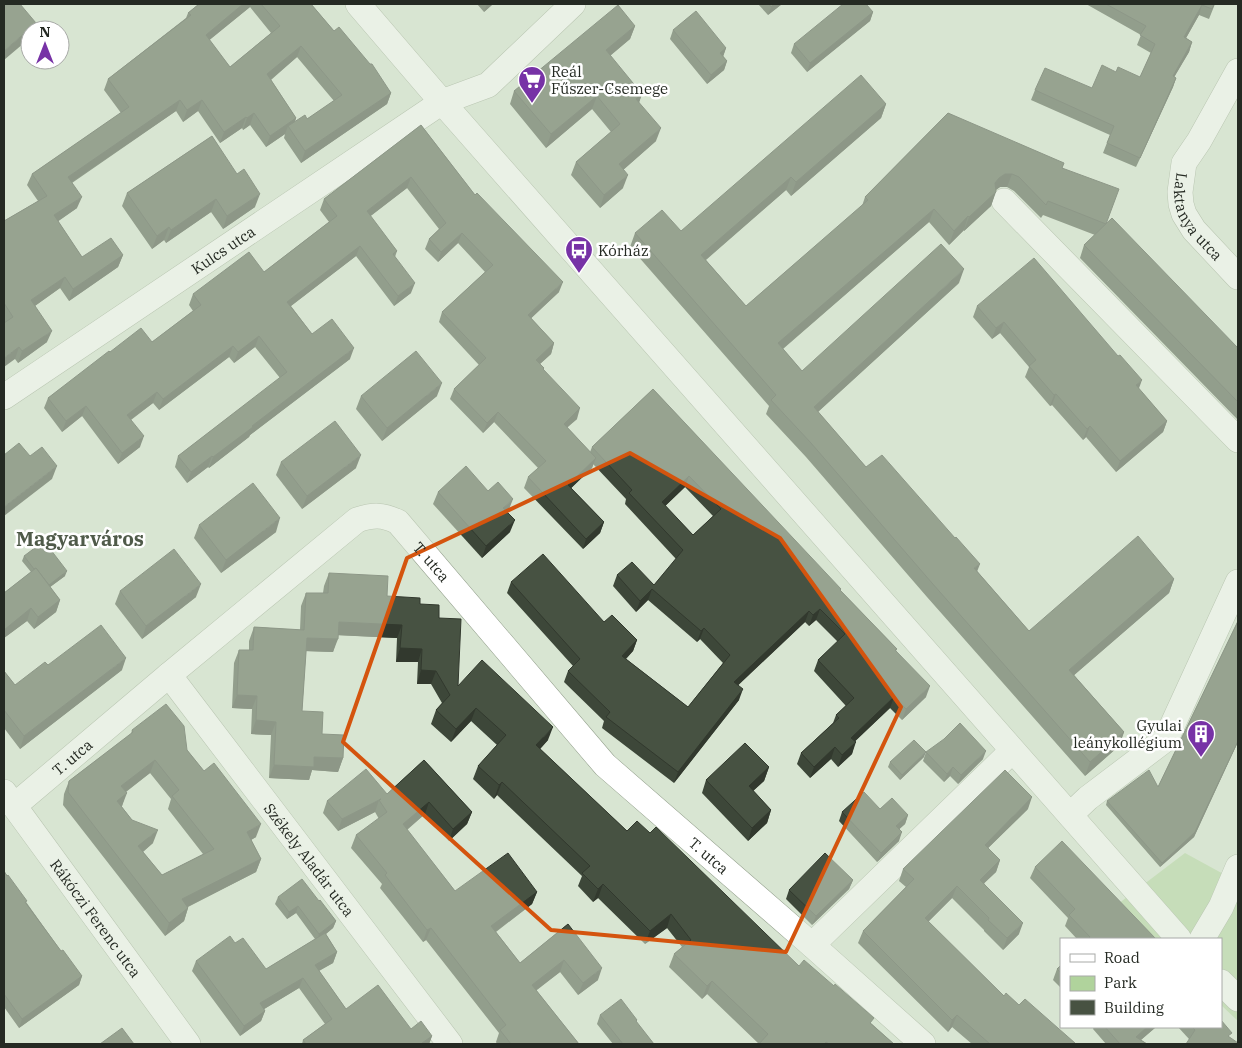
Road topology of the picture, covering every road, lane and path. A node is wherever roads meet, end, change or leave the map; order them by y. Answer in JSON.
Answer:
{"nodes":[{"id":1,"x":358,"y":4,"type":"edge"},
{"id":2,"x":573,"y":4,"type":"edge"},
{"id":3,"x":1238,"y":71,"type":"edge"},
{"id":4,"x":442,"y":102,"type":"junction"},
{"id":5,"x":1004,"y":201,"type":"dead end"},
{"id":6,"x":1238,"y":276,"type":"edge"},
{"id":7,"x":4,"y":397,"type":"edge"},
{"id":8,"x":1238,"y":440,"type":"edge"},
{"id":9,"x":1238,"y":582,"type":"edge"},
{"id":10,"x":168,"y":675,"type":"junction"},
{"id":11,"x":1012,"y":751,"type":"junction"},
{"id":12,"x":9,"y":799,"type":"edge"},
{"id":13,"x":1070,"y":815,"type":"junction"},
{"id":14,"x":1238,"y":867,"type":"edge"},
{"id":15,"x":1230,"y":912,"type":"edge"},
{"id":16,"x":1178,"y":938,"type":"edge"},
{"id":17,"x":1203,"y":938,"type":"edge"},
{"id":18,"x":812,"y":946,"type":"junction"},
{"id":19,"x":1222,"y":983,"type":"edge"},
{"id":20,"x":1238,"y":999,"type":"edge"},
{"id":21,"x":188,"y":1044,"type":"edge"},
{"id":22,"x":450,"y":1044,"type":"edge"},
{"id":23,"x":923,"y":1044,"type":"edge"}],
"edges":[{"from":1,"to":4,"type":"street"},
{"from":2,"to":4,"type":"street","name":"Kulcs utca"},
{"from":3,"to":6,"type":"street","name":"Laktanya utca"},
{"from":4,"to":7,"type":"street","name":"Kulcs utca"},
{"from":4,"to":11,"type":"street"},
{"from":5,"to":8,"type":"street"},
{"from":9,"to":13,"type":"street"},
{"from":10,"to":12,"type":"street","name":"T. utca"},
{"from":10,"to":18,"type":"street","name":"T. utca"},
{"from":10,"to":22,"type":"street","name":"Székely Aladár utca"},
{"from":11,"to":13,"type":"street"},
{"from":11,"to":18,"type":"street"},
{"from":12,"to":21,"type":"street","name":"Rákóczi Ferenc utca"},
{"from":13,"to":16,"type":"street"},
{"from":14,"to":15,"type":"street"},
{"from":15,"to":17,"type":"street"},
{"from":18,"to":23,"type":"street","name":"T. utca"},
{"from":19,"to":20,"type":"street"}]}
